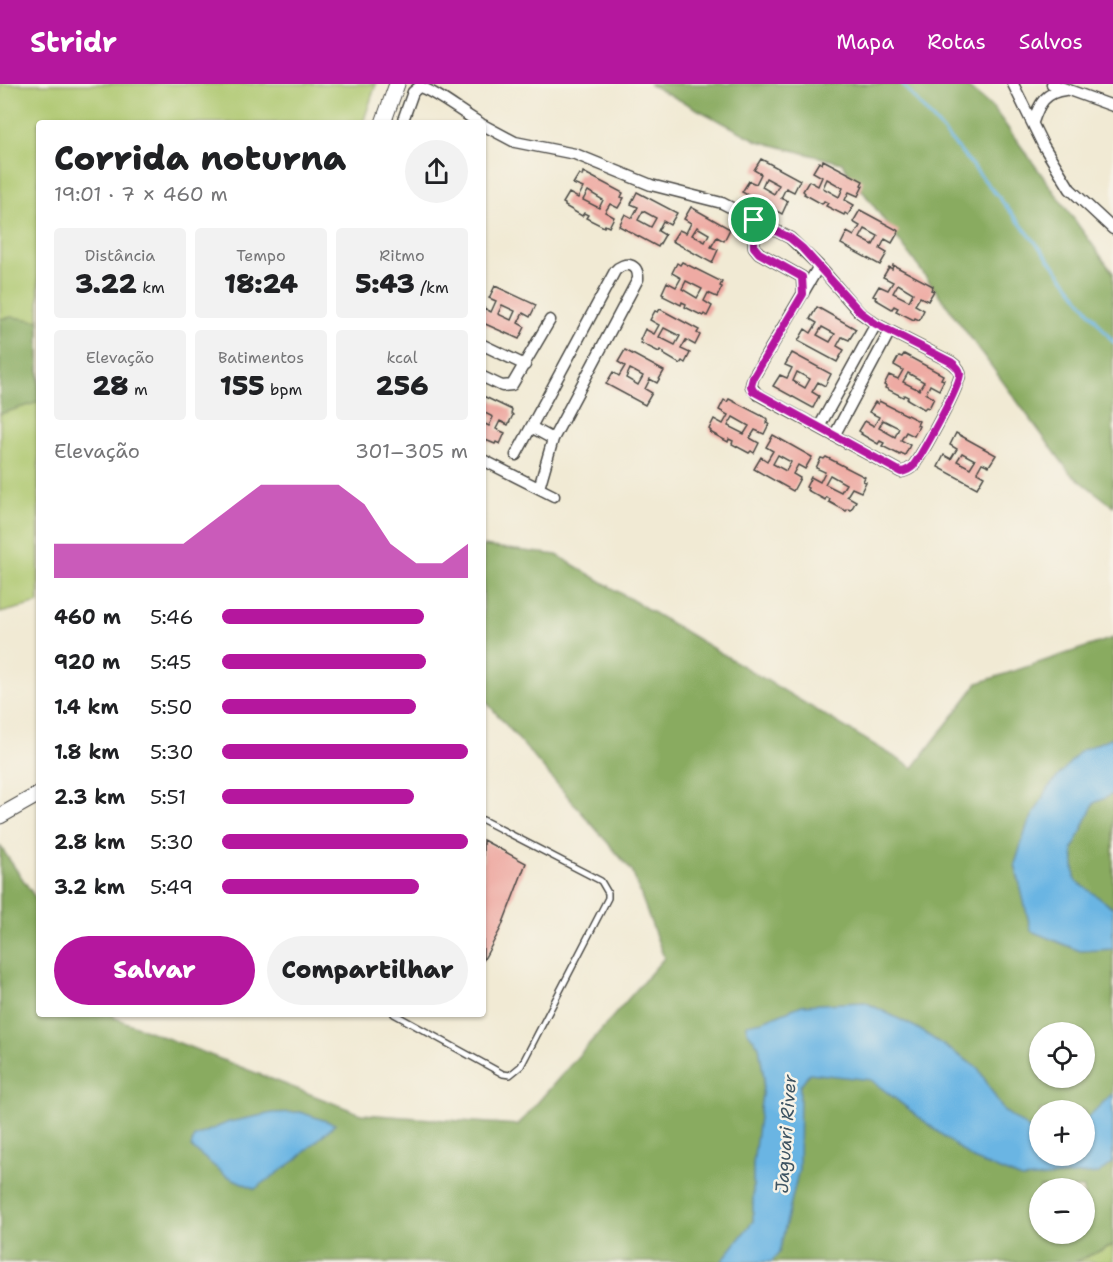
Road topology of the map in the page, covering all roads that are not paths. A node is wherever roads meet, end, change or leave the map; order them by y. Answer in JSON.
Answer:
{"nodes":[{"id":1,"x":397,"y":84,"type":"edge"},
{"id":2,"x":1013,"y":84,"type":"edge"},
{"id":3,"x":1052,"y":84,"type":"edge"},
{"id":4,"x":1070,"y":89,"type":"junction"},
{"id":5,"x":1113,"y":106,"type":"edge"},
{"id":6,"x":384,"y":120,"type":"edge"},
{"id":7,"x":403,"y":120,"type":"edge"},
{"id":8,"x":473,"y":120,"type":"edge"},
{"id":9,"x":1033,"y":122,"type":"junction"},
{"id":10,"x":486,"y":127,"type":"edge"},
{"id":11,"x":754,"y":220,"type":"junction"},
{"id":12,"x":1113,"y":230,"type":"edge"},
{"id":13,"x":819,"y":266,"type":"junction"},
{"id":14,"x":803,"y":294,"type":"junction"},
{"id":15,"x":550,"y":320,"type":"dead end"},
{"id":16,"x":876,"y":324,"type":"junction"},
{"id":17,"x":890,"y":331,"type":"junction"},
{"id":18,"x":486,"y":346,"type":"edge"},
{"id":19,"x":525,"y":364,"type":"junction"},
{"id":20,"x":486,"y":378,"type":"edge"},
{"id":21,"x":531,"y":427,"type":"junction"},
{"id":22,"x":819,"y":428,"type":"junction"},
{"id":23,"x":834,"y":436,"type":"junction"},
{"id":24,"x":553,"y":440,"type":"junction"},
{"id":25,"x":516,"y":454,"type":"dead end"},
{"id":26,"x":486,"y":462,"type":"edge"},
{"id":27,"x":539,"y":488,"type":"junction"},
{"id":28,"x":554,"y":496,"type":"dead end"},
{"id":29,"x":36,"y":796,"type":"edge"},
{"id":30,"x":0,"y":816,"type":"edge"},
{"id":31,"x":486,"y":822,"type":"edge"},
{"id":32,"x":399,"y":1017,"type":"edge"}],
"edges":[{"from":1,"to":6,"type":"street"},
{"from":2,"to":9,"type":"street"},
{"from":3,"to":4,"type":"street"},
{"from":4,"to":5,"type":"street"},
{"from":4,"to":9,"type":"street"},
{"from":7,"to":8,"type":"street"},
{"from":9,"to":12,"type":"street"},
{"from":10,"to":11,"type":"street"},
{"from":11,"to":13,"type":"street"},
{"from":11,"to":14,"type":"street"},
{"from":13,"to":14,"type":"street"},
{"from":13,"to":16,"type":"street"},
{"from":14,"to":22,"type":"street"},
{"from":15,"to":19,"type":"street"},
{"from":16,"to":17,"type":"street"},
{"from":16,"to":22,"type":"street"},
{"from":17,"to":23,"type":"street"},
{"from":17,"to":23,"type":"street"},
{"from":18,"to":19,"type":"street"},
{"from":19,"to":20,"type":"street"},
{"from":21,"to":24,"type":"street"},
{"from":21,"to":24,"type":"street"},
{"from":21,"to":25,"type":"street"},
{"from":22,"to":23,"type":"street"},
{"from":24,"to":27,"type":"street"},
{"from":26,"to":27,"type":"street"},
{"from":27,"to":28,"type":"street"},
{"from":29,"to":30,"type":"street"},
{"from":31,"to":32,"type":"lane"}]}
